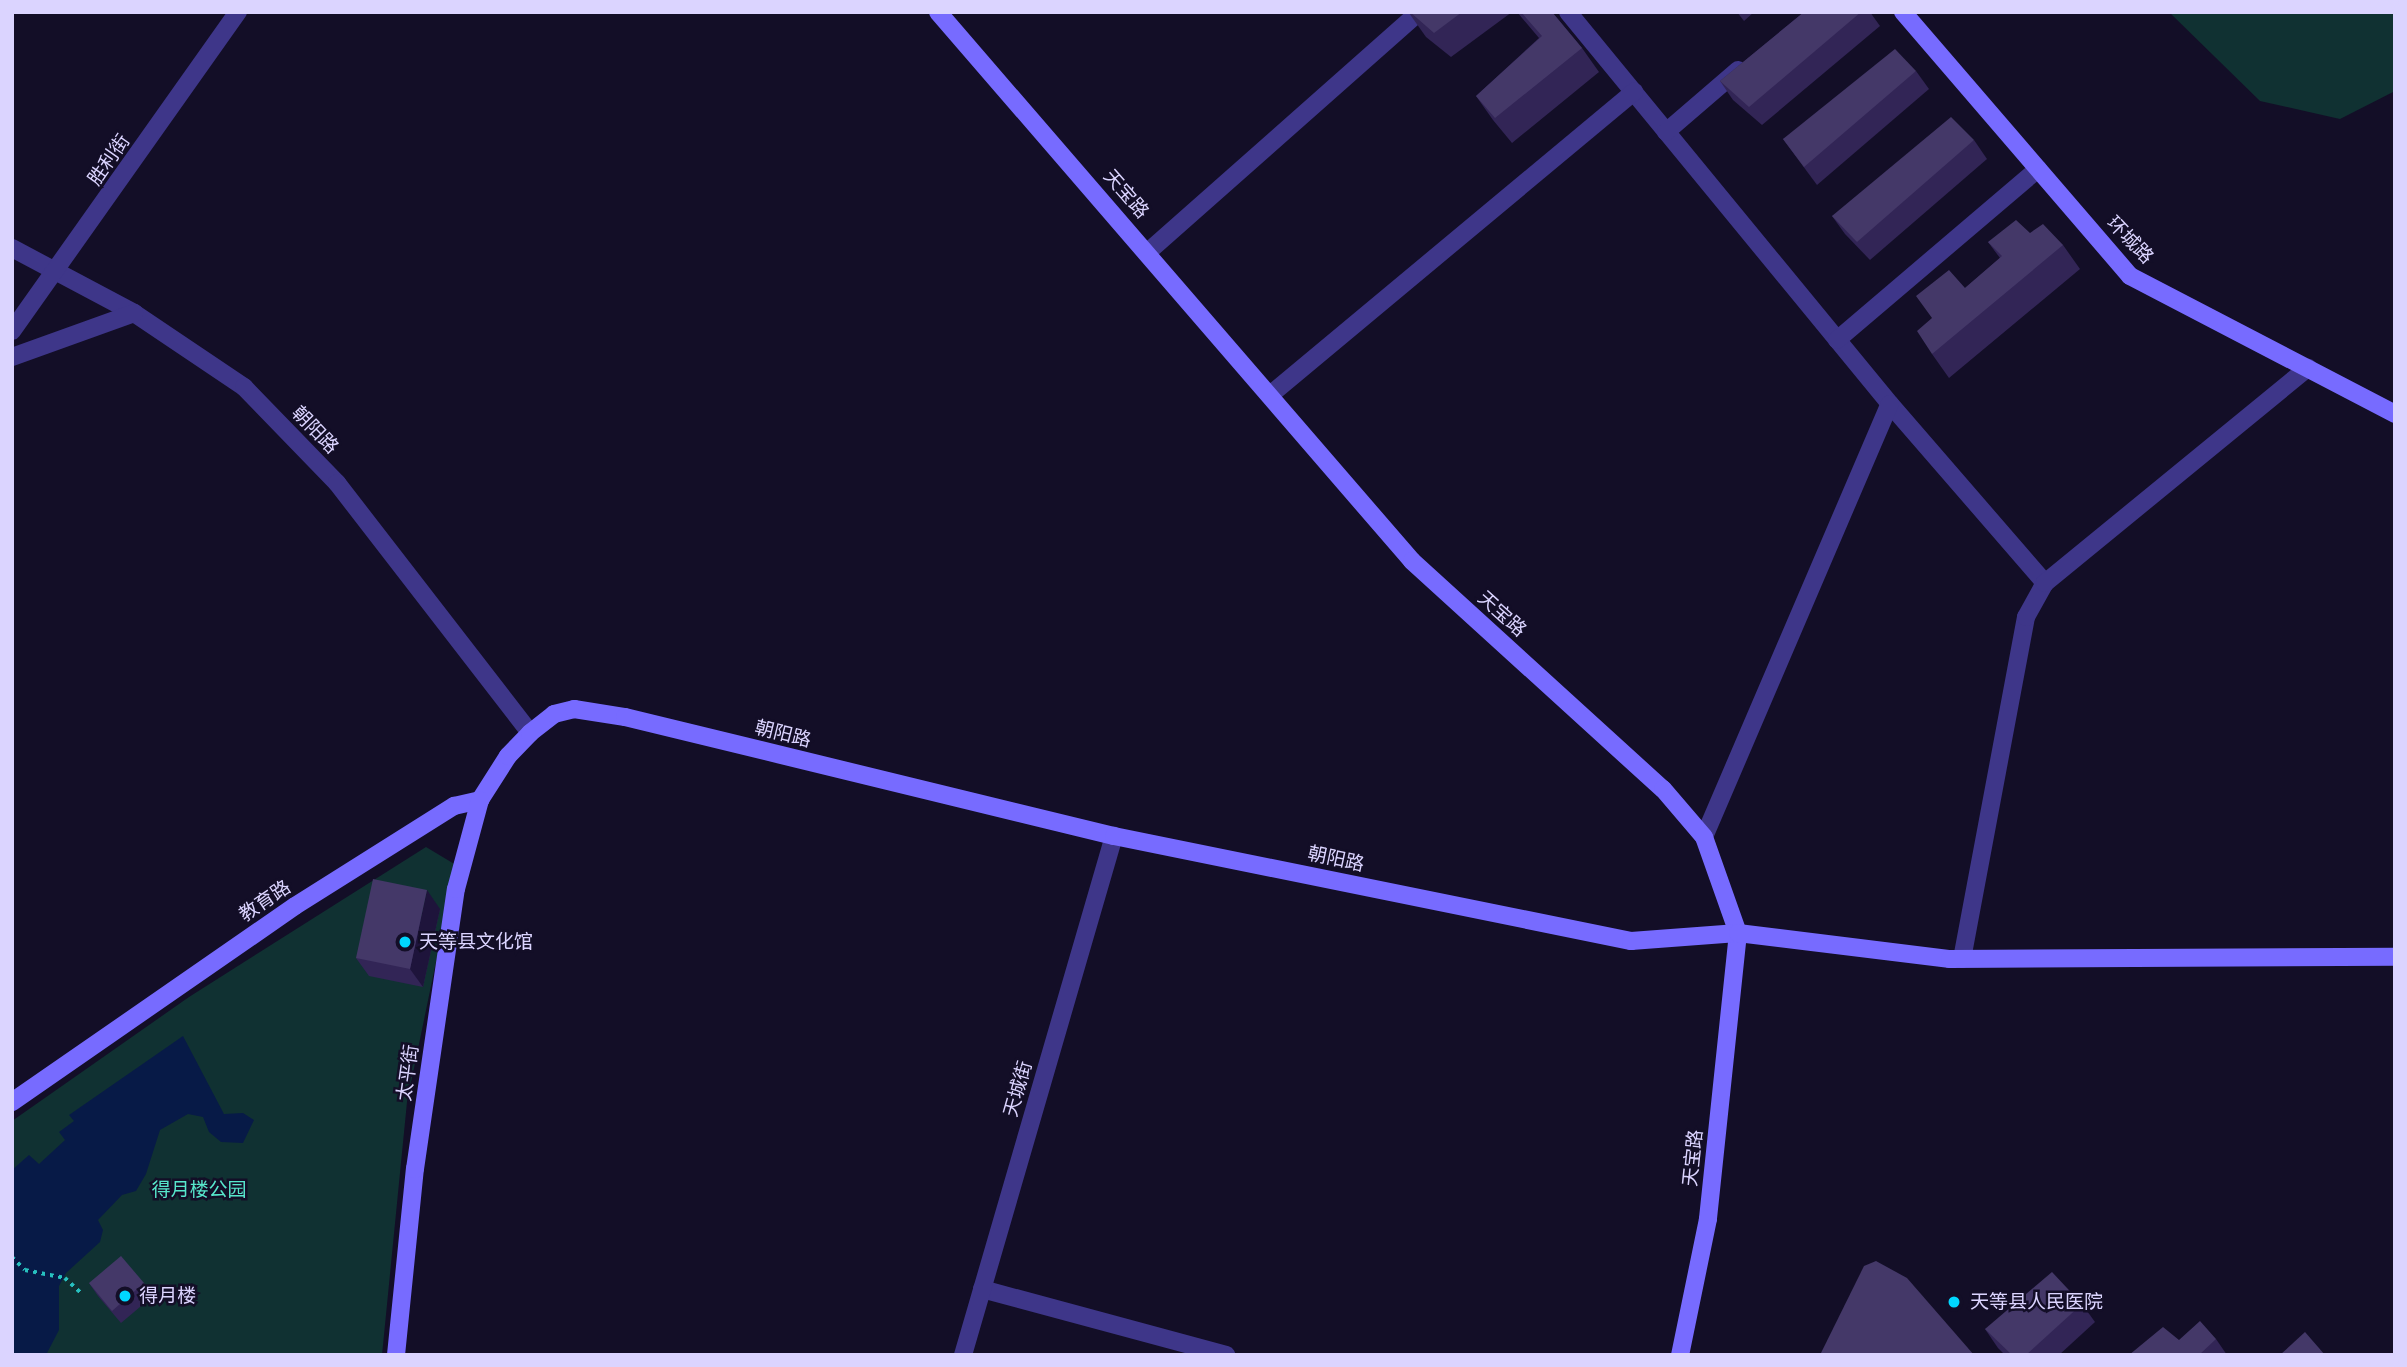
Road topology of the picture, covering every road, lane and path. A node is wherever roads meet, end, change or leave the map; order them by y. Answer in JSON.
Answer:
{"nodes":[{"id":1,"x":238,"y":12,"type":"edge"},
{"id":2,"x":938,"y":12,"type":"edge"},
{"id":3,"x":1419,"y":12,"type":"edge"},
{"id":4,"x":1568,"y":12,"type":"edge"},
{"id":5,"x":1903,"y":12,"type":"edge"},
{"id":6,"x":1756,"y":55,"type":"edge"},
{"id":7,"x":1634,"y":92,"type":"junction"},
{"id":8,"x":1666,"y":132,"type":"junction"},
{"id":9,"x":2038,"y":169,"type":"junction"},
{"id":10,"x":12,"y":248,"type":"edge"},
{"id":11,"x":1149,"y":251,"type":"junction"},
{"id":12,"x":56,"y":272,"type":"junction"},
{"id":13,"x":134,"y":313,"type":"junction"},
{"id":14,"x":12,"y":331,"type":"edge"},
{"id":15,"x":1837,"y":340,"type":"junction"},
{"id":16,"x":12,"y":357,"type":"edge"},
{"id":17,"x":2308,"y":368,"type":"junction"},
{"id":18,"x":1270,"y":395,"type":"junction"},
{"id":19,"x":1890,"y":404,"type":"junction"},
{"id":20,"x":2395,"y":414,"type":"edge"},
{"id":21,"x":2045,"y":583,"type":"junction"},
{"id":22,"x":530,"y":733,"type":"junction"},
{"id":23,"x":480,"y":800,"type":"junction"},
{"id":24,"x":1114,"y":835,"type":"junction"},
{"id":25,"x":1704,"y":838,"type":"junction"},
{"id":26,"x":1738,"y":933,"type":"junction"},
{"id":27,"x":2395,"y":957,"type":"edge"},
{"id":28,"x":1962,"y":959,"type":"junction"},
{"id":29,"x":12,"y":1102,"type":"edge"},
{"id":30,"x":12,"y":1257,"type":"edge"},
{"id":31,"x":982,"y":1289,"type":"junction"},
{"id":32,"x":82,"y":1294,"type":"dead end"},
{"id":33,"x":396,"y":1355,"type":"edge"},
{"id":34,"x":963,"y":1355,"type":"edge"},
{"id":35,"x":1226,"y":1355,"type":"edge"},
{"id":36,"x":1681,"y":1355,"type":"edge"}],
"edges":[{"from":1,"to":12,"type":"street","name":"胜利街"},
{"from":2,"to":11,"type":"main road","name":"天宝路"},
{"from":3,"to":11,"type":"street"},
{"from":4,"to":7,"type":"street"},
{"from":5,"to":9,"type":"main road","name":"环城路"},
{"from":6,"to":8,"type":"street"},
{"from":7,"to":8,"type":"street"},
{"from":7,"to":18,"type":"street"},
{"from":8,"to":15,"type":"street"},
{"from":9,"to":15,"type":"street"},
{"from":9,"to":17,"type":"main road","name":"环城路"},
{"from":10,"to":12,"type":"street","name":"朝阳路"},
{"from":11,"to":18,"type":"main road","name":"天宝路"},
{"from":12,"to":13,"type":"street","name":"朝阳路"},
{"from":12,"to":14,"type":"street","name":"胜利街"},
{"from":13,"to":16,"type":"street"},
{"from":13,"to":22,"type":"street","name":"朝阳路"},
{"from":15,"to":19,"type":"street"},
{"from":17,"to":20,"type":"main road","name":"环城路"},
{"from":17,"to":21,"type":"street"},
{"from":18,"to":25,"type":"main road","name":"天宝路"},
{"from":19,"to":21,"type":"street"},
{"from":19,"to":25,"type":"street"},
{"from":21,"to":28,"type":"street"},
{"from":22,"to":23,"type":"main road"},
{"from":22,"to":24,"type":"main road","name":"朝阳路"},
{"from":23,"to":29,"type":"main road","name":"教育路"},
{"from":23,"to":33,"type":"main road","name":"太平街"},
{"from":24,"to":26,"type":"main road","name":"朝阳路"},
{"from":24,"to":31,"type":"street","name":"天城街"},
{"from":25,"to":26,"type":"main road","name":"天宝路"},
{"from":26,"to":28,"type":"main road","name":"朝阳路"},
{"from":26,"to":36,"type":"main road","name":"天宝路"},
{"from":27,"to":28,"type":"main road","name":"朝阳路"},
{"from":30,"to":32,"type":"path"},
{"from":31,"to":34,"type":"street","name":"天城街"},
{"from":31,"to":35,"type":"street"}]}
